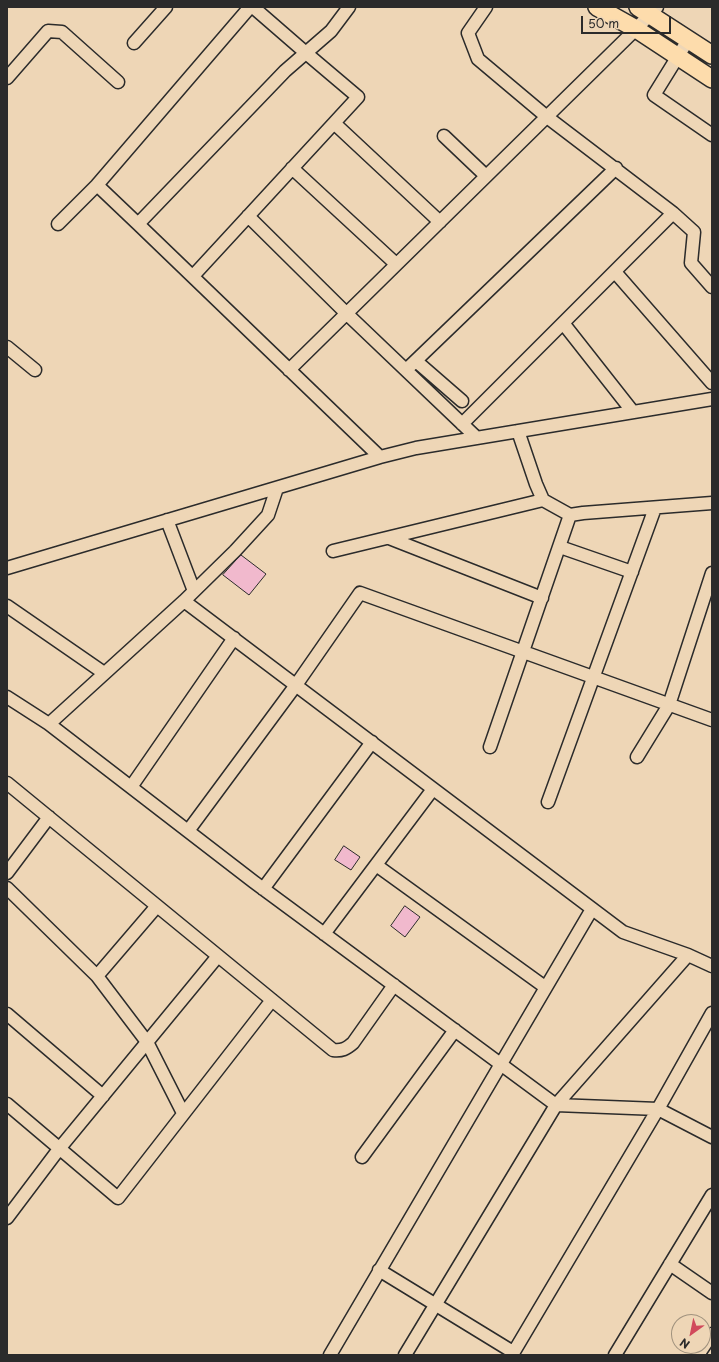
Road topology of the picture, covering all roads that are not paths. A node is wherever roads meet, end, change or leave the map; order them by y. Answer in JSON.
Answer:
{"nodes":[{"id":1,"x":166,"y":7,"type":"edge"},
{"id":2,"x":250,"y":7,"type":"edge"},
{"id":3,"x":253,"y":7,"type":"edge"},
{"id":4,"x":349,"y":7,"type":"edge"},
{"id":5,"x":486,"y":7,"type":"edge"},
{"id":6,"x":597,"y":7,"type":"edge"},
{"id":7,"x":648,"y":10,"type":"edge"},
{"id":8,"x":636,"y":29,"type":"junction"},
{"id":9,"x":688,"y":40,"type":"junction"},
{"id":10,"x":134,"y":43,"type":"dead end"},
{"id":11,"x":306,"y":53,"type":"junction"},
{"id":12,"x":712,"y":55,"type":"edge"},
{"id":13,"x":678,"y":57,"type":"junction"},
{"id":14,"x":7,"y":78,"type":"edge"},
{"id":15,"x":712,"y":79,"type":"edge"},
{"id":16,"x":118,"y":82,"type":"dead end"},
{"id":17,"x":547,"y":116,"type":"junction"},
{"id":18,"x":334,"y":123,"type":"junction"},
{"id":19,"x":712,"y":134,"type":"edge"},
{"id":20,"x":444,"y":136,"type":"dead end"},
{"id":21,"x":292,"y":168,"type":"junction"},
{"id":22,"x":616,"y":168,"type":"junction"},
{"id":23,"x":486,"y":176,"type":"junction"},
{"id":24,"x":97,"y":185,"type":"junction"},
{"id":25,"x":673,"y":213,"type":"junction"},
{"id":26,"x":248,"y":216,"type":"junction"},
{"id":27,"x":440,"y":222,"type":"junction"},
{"id":28,"x":58,"y":224,"type":"dead end"},
{"id":29,"x":138,"y":224,"type":"junction"},
{"id":30,"x":396,"y":264,"type":"junction"},
{"id":31,"x":615,"y":272,"type":"junction"},
{"id":32,"x":192,"y":276,"type":"junction"},
{"id":33,"x":712,"y":287,"type":"edge"},
{"id":34,"x":346,"y":313,"type":"junction"},
{"id":35,"x":563,"y":323,"type":"junction"},
{"id":36,"x":7,"y":347,"type":"edge"},
{"id":37,"x":416,"y":361,"type":"junction"},
{"id":38,"x":35,"y":370,"type":"dead end"},
{"id":39,"x":289,"y":370,"type":"junction"},
{"id":40,"x":406,"y":370,"type":"junction"},
{"id":41,"x":712,"y":383,"type":"edge"},
{"id":42,"x":712,"y":398,"type":"edge"},
{"id":43,"x":462,"y":401,"type":"dead end"},
{"id":44,"x":633,"y":412,"type":"junction"},
{"id":45,"x":462,"y":424,"type":"junction"},
{"id":46,"x":518,"y":431,"type":"junction"},
{"id":47,"x":477,"y":438,"type":"junction"},
{"id":48,"x":380,"y":457,"type":"junction"},
{"id":49,"x":277,"y":488,"type":"junction"},
{"id":50,"x":543,"y":500,"type":"junction"},
{"id":51,"x":712,"y":503,"type":"edge"},
{"id":52,"x":655,"y":508,"type":"junction"},
{"id":53,"x":570,"y":515,"type":"junction"},
{"id":54,"x":167,"y":520,"type":"junction"},
{"id":55,"x":389,"y":538,"type":"junction"},
{"id":56,"x":560,"y":546,"type":"junction"},
{"id":57,"x":333,"y":551,"type":"dead end"},
{"id":58,"x":7,"y":568,"type":"edge"},
{"id":59,"x":632,"y":572,"type":"junction"},
{"id":60,"x":712,"y":573,"type":"edge"},
{"id":61,"x":194,"y":591,"type":"junction"},
{"id":62,"x":542,"y":598,"type":"junction"},
{"id":63,"x":184,"y":600,"type":"junction"},
{"id":64,"x":7,"y":606,"type":"edge"},
{"id":65,"x":234,"y":638,"type":"junction"},
{"id":66,"x":523,"y":652,"type":"junction"},
{"id":67,"x":104,"y":673,"type":"junction"},
{"id":68,"x":593,"y":678,"type":"junction"},
{"id":69,"x":296,"y":685,"type":"junction"},
{"id":70,"x":7,"y":697,"type":"edge"},
{"id":71,"x":669,"y":705,"type":"junction"},
{"id":72,"x":712,"y":720,"type":"edge"},
{"id":73,"x":49,"y":724,"type":"junction"},
{"id":74,"x":372,"y":742,"type":"junction"},
{"id":75,"x":490,"y":747,"type":"dead end"},
{"id":76,"x":637,"y":757,"type":"dead end"},
{"id":77,"x":7,"y":783,"type":"edge"},
{"id":78,"x":131,"y":787,"type":"junction"},
{"id":79,"x":433,"y":789,"type":"junction"},
{"id":80,"x":548,"y":802,"type":"dead end"},
{"id":81,"x":49,"y":817,"type":"junction"},
{"id":82,"x":188,"y":831,"type":"junction"},
{"id":83,"x":376,"y":865,"type":"junction"},
{"id":84,"x":7,"y":873,"type":"edge"},
{"id":85,"x":7,"y":888,"type":"edge"},
{"id":86,"x":263,"y":889,"type":"junction"},
{"id":87,"x":157,"y":906,"type":"junction"},
{"id":88,"x":592,"y":909,"type":"junction"},
{"id":89,"x":324,"y":934,"type":"junction"},
{"id":90,"x":688,"y":955,"type":"junction"},
{"id":91,"x":218,"y":956,"type":"junction"},
{"id":92,"x":712,"y":966,"type":"edge"},
{"id":93,"x":97,"y":976,"type":"junction"},
{"id":94,"x":394,"y":985,"type":"junction"},
{"id":95,"x":545,"y":987,"type":"junction"},
{"id":96,"x":272,"y":1000,"type":"junction"},
{"id":97,"x":712,"y":1013,"type":"edge"},
{"id":98,"x":7,"y":1014,"type":"edge"},
{"id":99,"x":455,"y":1030,"type":"junction"},
{"id":100,"x":147,"y":1042,"type":"junction"},
{"id":101,"x":500,"y":1063,"type":"junction"},
{"id":102,"x":103,"y":1096,"type":"junction"},
{"id":103,"x":7,"y":1104,"type":"edge"},
{"id":104,"x":556,"y":1105,"type":"junction"},
{"id":105,"x":658,"y":1109,"type":"junction"},
{"id":106,"x":183,"y":1113,"type":"junction"},
{"id":107,"x":712,"y":1137,"type":"edge"},
{"id":108,"x":59,"y":1149,"type":"junction"},
{"id":109,"x":362,"y":1157,"type":"dead end"},
{"id":110,"x":712,"y":1194,"type":"edge"},
{"id":111,"x":708,"y":1209,"type":"edge"},
{"id":112,"x":7,"y":1218,"type":"edge"},
{"id":113,"x":670,"y":1264,"type":"junction"},
{"id":114,"x":379,"y":1270,"type":"junction"},
{"id":115,"x":712,"y":1293,"type":"edge"},
{"id":116,"x":436,"y":1305,"type":"junction"},
{"id":117,"x":712,"y":1334,"type":"edge"},
{"id":118,"x":513,"y":1354,"type":"edge"},
{"id":119,"x":330,"y":1355,"type":"edge"},
{"id":120,"x":405,"y":1355,"type":"edge"},
{"id":121,"x":616,"y":1355,"type":"edge"},
{"id":122,"x":698,"y":1355,"type":"edge"}],
"edges":[{"from":1,"to":10,"type":"street"},
{"from":2,"to":24,"type":"street"},
{"from":3,"to":11,"type":"street"},
{"from":4,"to":11,"type":"street"},
{"from":5,"to":17,"type":"street"},
{"from":6,"to":8,"type":"highway"},
{"from":7,"to":8,"type":"street"},
{"from":7,"to":9,"type":"highway"},
{"from":8,"to":13,"type":"highway"},
{"from":8,"to":17,"type":"street"},
{"from":9,"to":12,"type":"highway"},
{"from":9,"to":13,"type":"street"},
{"from":11,"to":18,"type":"street"},
{"from":11,"to":29,"type":"street"},
{"from":13,"to":15,"type":"highway"},
{"from":13,"to":19,"type":"street"},
{"from":14,"to":16,"type":"street"},
{"from":17,"to":22,"type":"street"},
{"from":17,"to":23,"type":"street"},
{"from":18,"to":21,"type":"street"},
{"from":18,"to":27,"type":"street"},
{"from":20,"to":23,"type":"street"},
{"from":21,"to":26,"type":"street"},
{"from":21,"to":30,"type":"street"},
{"from":22,"to":25,"type":"street"},
{"from":22,"to":37,"type":"street"},
{"from":23,"to":27,"type":"street"},
{"from":24,"to":28,"type":"street"},
{"from":24,"to":29,"type":"street"},
{"from":25,"to":31,"type":"street"},
{"from":25,"to":33,"type":"street"},
{"from":26,"to":32,"type":"street"},
{"from":26,"to":34,"type":"street"},
{"from":27,"to":30,"type":"street"},
{"from":29,"to":32,"type":"street"},
{"from":30,"to":34,"type":"street"},
{"from":31,"to":35,"type":"street"},
{"from":31,"to":41,"type":"street"},
{"from":32,"to":39,"type":"street"},
{"from":34,"to":39,"type":"street"},
{"from":34,"to":40,"type":"street"},
{"from":35,"to":44,"type":"street"},
{"from":35,"to":45,"type":"street"},
{"from":36,"to":38,"type":"street"},
{"from":37,"to":40,"type":"street"},
{"from":37,"to":43,"type":"street"},
{"from":39,"to":48,"type":"street"},
{"from":40,"to":45,"type":"street"},
{"from":42,"to":44,"type":"street"},
{"from":44,"to":46,"type":"street"},
{"from":45,"to":47,"type":"street"},
{"from":46,"to":47,"type":"street"},
{"from":46,"to":50,"type":"street"},
{"from":47,"to":48,"type":"street"},
{"from":48,"to":49,"type":"street"},
{"from":49,"to":54,"type":"street"},
{"from":49,"to":61,"type":"street"},
{"from":50,"to":53,"type":"street"},
{"from":50,"to":55,"type":"street"},
{"from":51,"to":52,"type":"street"},
{"from":52,"to":53,"type":"street"},
{"from":52,"to":59,"type":"street"},
{"from":53,"to":56,"type":"street"},
{"from":54,"to":58,"type":"street"},
{"from":54,"to":61,"type":"street"},
{"from":55,"to":57,"type":"street"},
{"from":55,"to":62,"type":"street"},
{"from":56,"to":59,"type":"street"},
{"from":56,"to":62,"type":"street"},
{"from":59,"to":68,"type":"street"},
{"from":60,"to":71,"type":"street"},
{"from":61,"to":63,"type":"street"},
{"from":62,"to":66,"type":"street"},
{"from":63,"to":65,"type":"street"},
{"from":63,"to":67,"type":"street"},
{"from":64,"to":67,"type":"street"},
{"from":65,"to":69,"type":"street"},
{"from":65,"to":78,"type":"street"},
{"from":66,"to":68,"type":"street"},
{"from":66,"to":69,"type":"street"},
{"from":66,"to":75,"type":"street"},
{"from":67,"to":73,"type":"street"},
{"from":68,"to":71,"type":"street"},
{"from":68,"to":80,"type":"street"},
{"from":69,"to":74,"type":"street"},
{"from":69,"to":82,"type":"street"},
{"from":70,"to":73,"type":"street"},
{"from":71,"to":72,"type":"street"},
{"from":71,"to":76,"type":"street"},
{"from":73,"to":78,"type":"street"},
{"from":74,"to":79,"type":"street"},
{"from":74,"to":86,"type":"street"},
{"from":77,"to":81,"type":"street"},
{"from":78,"to":82,"type":"street"},
{"from":79,"to":83,"type":"street"},
{"from":79,"to":88,"type":"street"},
{"from":81,"to":84,"type":"street"},
{"from":81,"to":87,"type":"street"},
{"from":82,"to":86,"type":"street"},
{"from":83,"to":89,"type":"street"},
{"from":83,"to":95,"type":"street"},
{"from":85,"to":93,"type":"street"},
{"from":86,"to":89,"type":"street"},
{"from":87,"to":91,"type":"street"},
{"from":87,"to":93,"type":"street"},
{"from":88,"to":90,"type":"street"},
{"from":88,"to":95,"type":"street"},
{"from":89,"to":94,"type":"street"},
{"from":90,"to":92,"type":"street"},
{"from":90,"to":104,"type":"street"},
{"from":91,"to":96,"type":"street"},
{"from":91,"to":100,"type":"street"},
{"from":93,"to":100,"type":"street"},
{"from":94,"to":96,"type":"street"},
{"from":94,"to":99,"type":"street"},
{"from":95,"to":101,"type":"street"},
{"from":96,"to":106,"type":"street"},
{"from":97,"to":105,"type":"street"},
{"from":98,"to":102,"type":"street"},
{"from":99,"to":101,"type":"street"},
{"from":99,"to":109,"type":"street"},
{"from":100,"to":102,"type":"street"},
{"from":100,"to":106,"type":"street"},
{"from":101,"to":104,"type":"street"},
{"from":101,"to":114,"type":"street"},
{"from":102,"to":108,"type":"street"},
{"from":103,"to":108,"type":"street"},
{"from":104,"to":105,"type":"street"},
{"from":104,"to":116,"type":"street"},
{"from":105,"to":107,"type":"street"},
{"from":105,"to":118,"type":"street"},
{"from":106,"to":108,"type":"street"},
{"from":108,"to":112,"type":"street"},
{"from":110,"to":111,"type":"street"},
{"from":111,"to":113,"type":"street"},
{"from":113,"to":115,"type":"street"},
{"from":113,"to":121,"type":"street"},
{"from":114,"to":116,"type":"street"},
{"from":114,"to":119,"type":"street"},
{"from":116,"to":118,"type":"street"},
{"from":116,"to":120,"type":"street"},
{"from":117,"to":122,"type":"street"}]}
